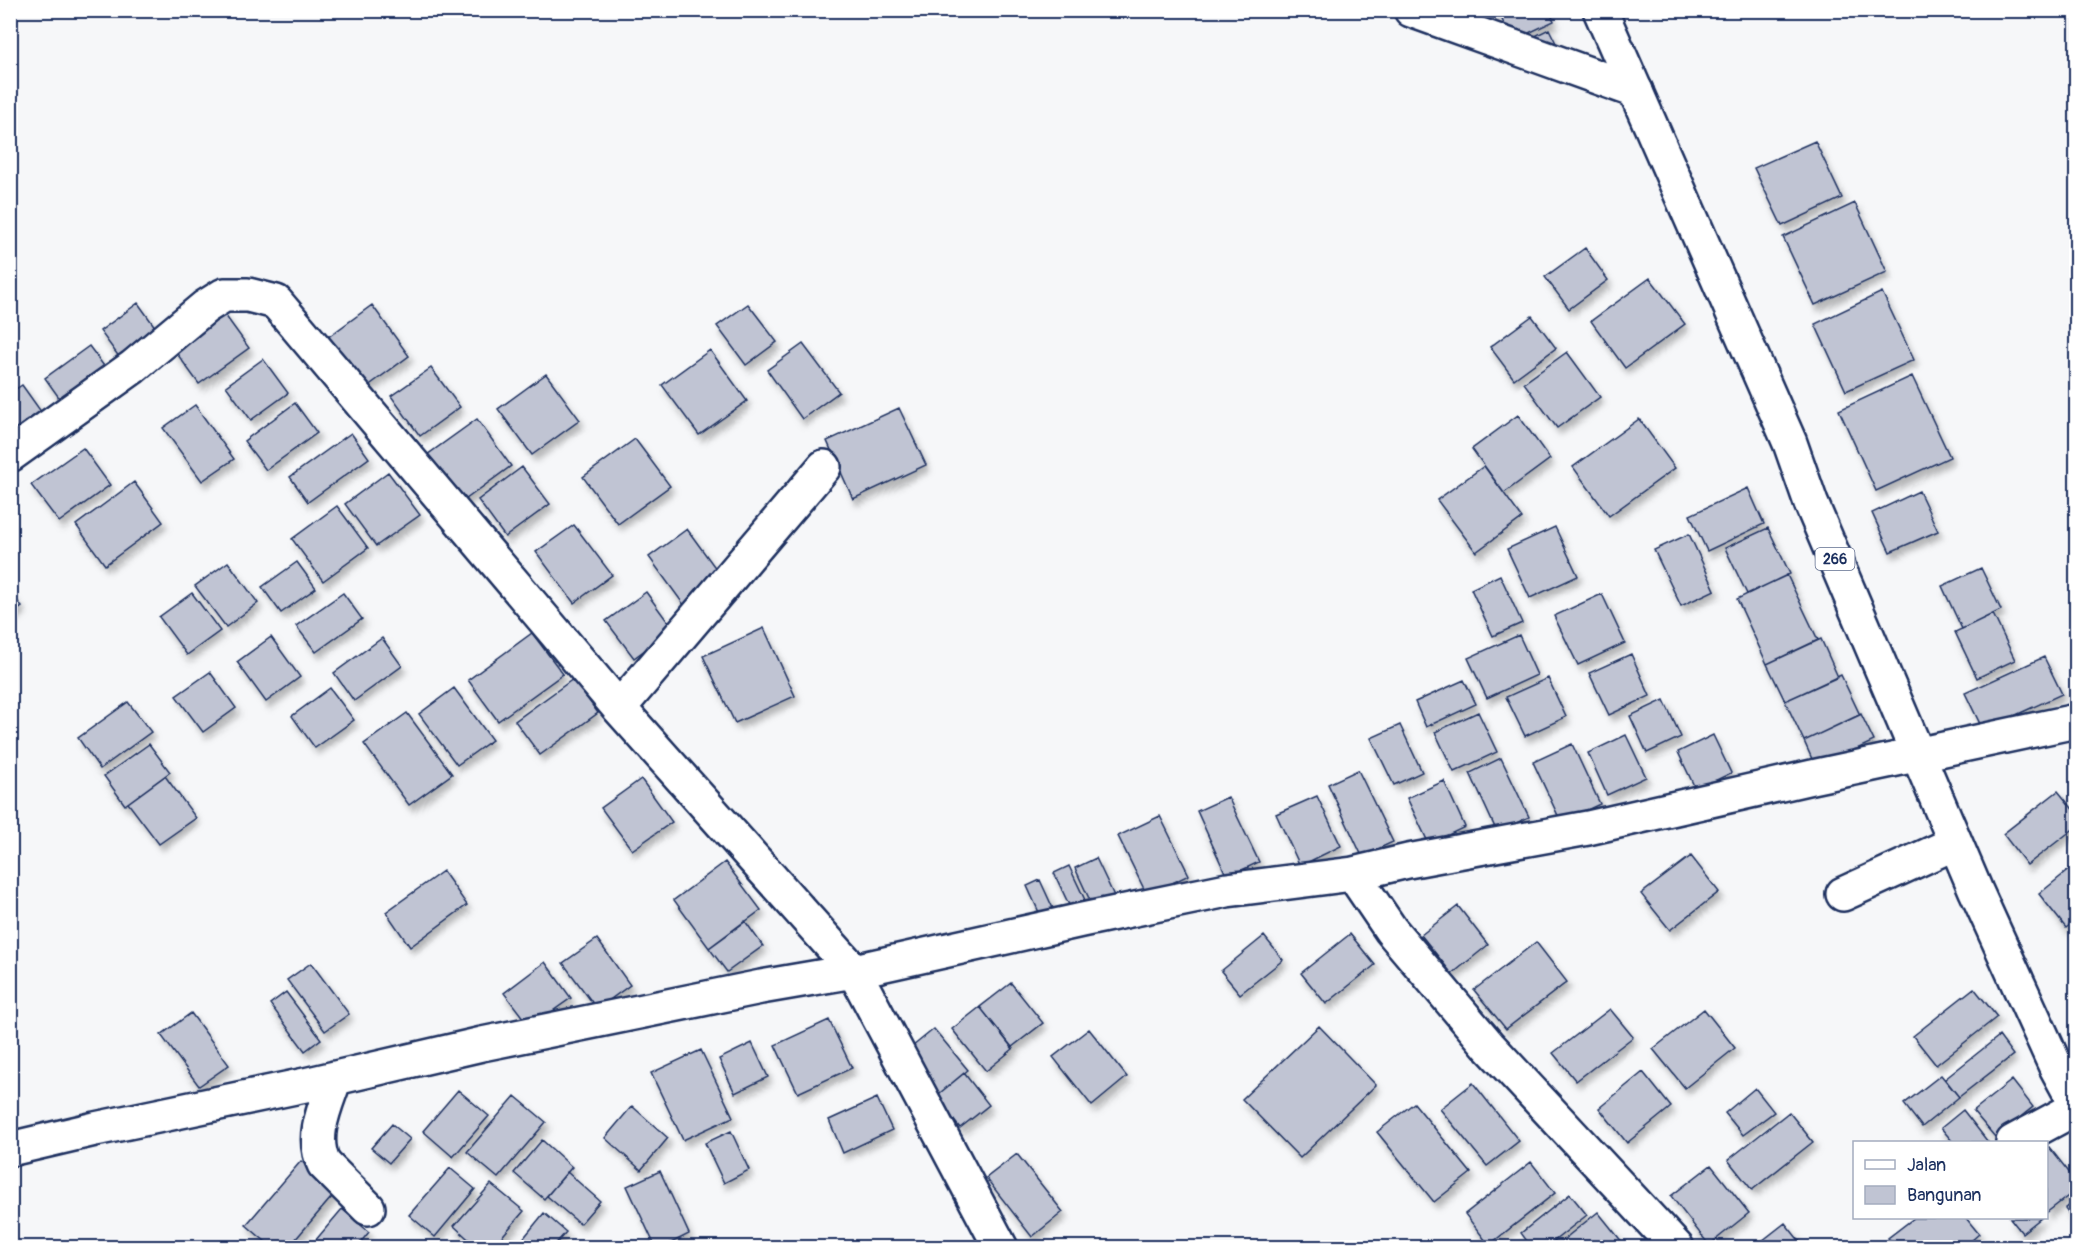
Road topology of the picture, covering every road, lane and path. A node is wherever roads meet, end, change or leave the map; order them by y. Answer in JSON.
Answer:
{"nodes":[{"id":1,"x":1411,"y":10,"type":"edge"},
{"id":2,"x":1600,"y":10,"type":"edge"},
{"id":3,"x":1636,"y":91,"type":"junction"},
{"id":4,"x":10,"y":455,"type":"edge"},
{"id":5,"x":824,"y":467,"type":"dead end"},
{"id":6,"x":619,"y":708,"type":"junction"},
{"id":7,"x":2076,"y":721,"type":"edge"},
{"id":8,"x":1918,"y":756,"type":"junction"},
{"id":9,"x":1954,"y":843,"type":"junction"},
{"id":10,"x":1353,"y":874,"type":"junction"},
{"id":11,"x":1843,"y":894,"type":"dead end"},
{"id":12,"x":854,"y":971,"type":"junction"},
{"id":13,"x":335,"y":1078,"type":"junction"},
{"id":14,"x":2076,"y":1106,"type":"edge"},
{"id":15,"x":2016,"y":1141,"type":"edge"},
{"id":16,"x":10,"y":1149,"type":"edge"},
{"id":17,"x":368,"y":1208,"type":"dead end"},
{"id":18,"x":1001,"y":1248,"type":"edge"},
{"id":19,"x":1677,"y":1248,"type":"edge"}],
"edges":[{"from":1,"to":3,"type":"street"},
{"from":2,"to":3,"type":"street","number":"266"},
{"from":3,"to":8,"type":"street","number":"266"},
{"from":4,"to":6,"type":"street"},
{"from":5,"to":6,"type":"street"},
{"from":6,"to":12,"type":"street"},
{"from":7,"to":8,"type":"street"},
{"from":8,"to":9,"type":"street","number":"266"},
{"from":8,"to":10,"type":"street"},
{"from":9,"to":11,"type":"street"},
{"from":9,"to":14,"type":"street","number":"266"},
{"from":10,"to":12,"type":"street"},
{"from":10,"to":19,"type":"street"},
{"from":12,"to":13,"type":"street"},
{"from":12,"to":18,"type":"street"},
{"from":13,"to":16,"type":"street"},
{"from":13,"to":17,"type":"street"},
{"from":14,"to":15,"type":"street"}]}
